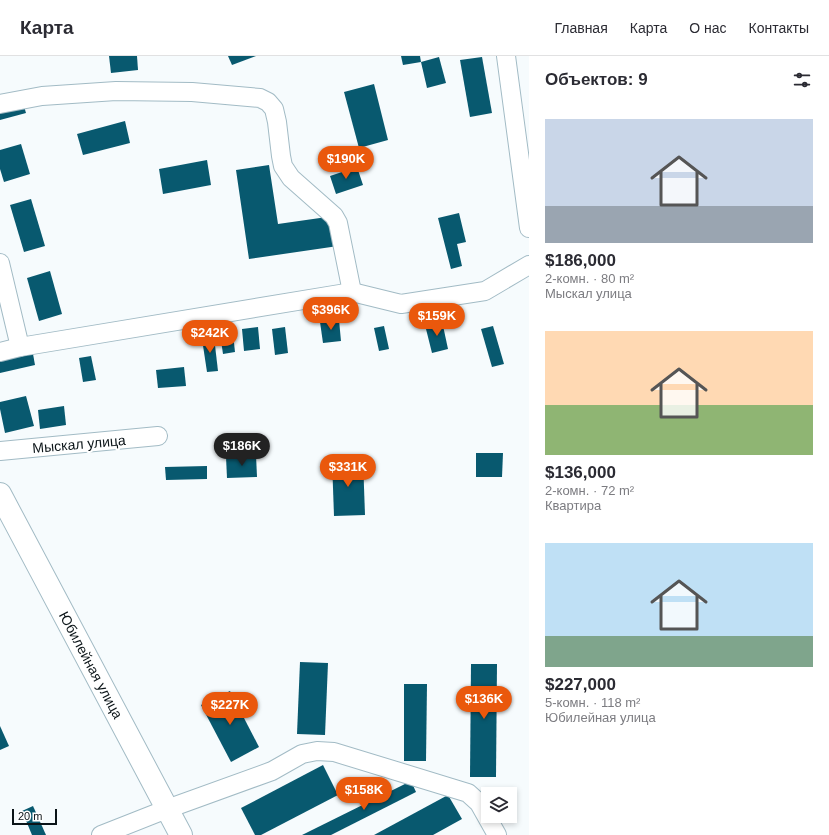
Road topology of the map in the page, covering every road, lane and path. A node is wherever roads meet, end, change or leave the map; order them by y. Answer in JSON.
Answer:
{"nodes":[{"id":1,"x":506,"y":56,"type":"edge"},
{"id":2,"x":0,"y":104,"type":"edge"},
{"id":3,"x":529,"y":228,"type":"edge"},
{"id":4,"x":0,"y":263,"type":"edge"},
{"id":5,"x":529,"y":265,"type":"edge"},
{"id":6,"x":352,"y":292,"type":"junction"},
{"id":7,"x":20,"y":347,"type":"junction"},
{"id":8,"x":0,"y":352,"type":"edge"},
{"id":9,"x":158,"y":436,"type":"dead end"},
{"id":10,"x":0,"y":451,"type":"edge"},
{"id":11,"x":0,"y":494,"type":"edge"},
{"id":12,"x":168,"y":809,"type":"junction"},
{"id":13,"x":101,"y":835,"type":"edge"},
{"id":14,"x":181,"y":835,"type":"edge"},
{"id":15,"x":497,"y":835,"type":"edge"}],
"edges":[{"from":1,"to":3,"type":"street"},
{"from":2,"to":6,"type":"street"},
{"from":4,"to":7,"type":"street"},
{"from":5,"to":6,"type":"street"},
{"from":6,"to":7,"type":"street"},
{"from":7,"to":8,"type":"street"},
{"from":9,"to":10,"type":"street","name":"Мыскал улица"},
{"from":11,"to":12,"type":"main road","name":"Юбилейная улица"},
{"from":12,"to":13,"type":"street"},
{"from":12,"to":14,"type":"main road","name":"Юбилейная улица"},
{"from":12,"to":15,"type":"street"}]}
